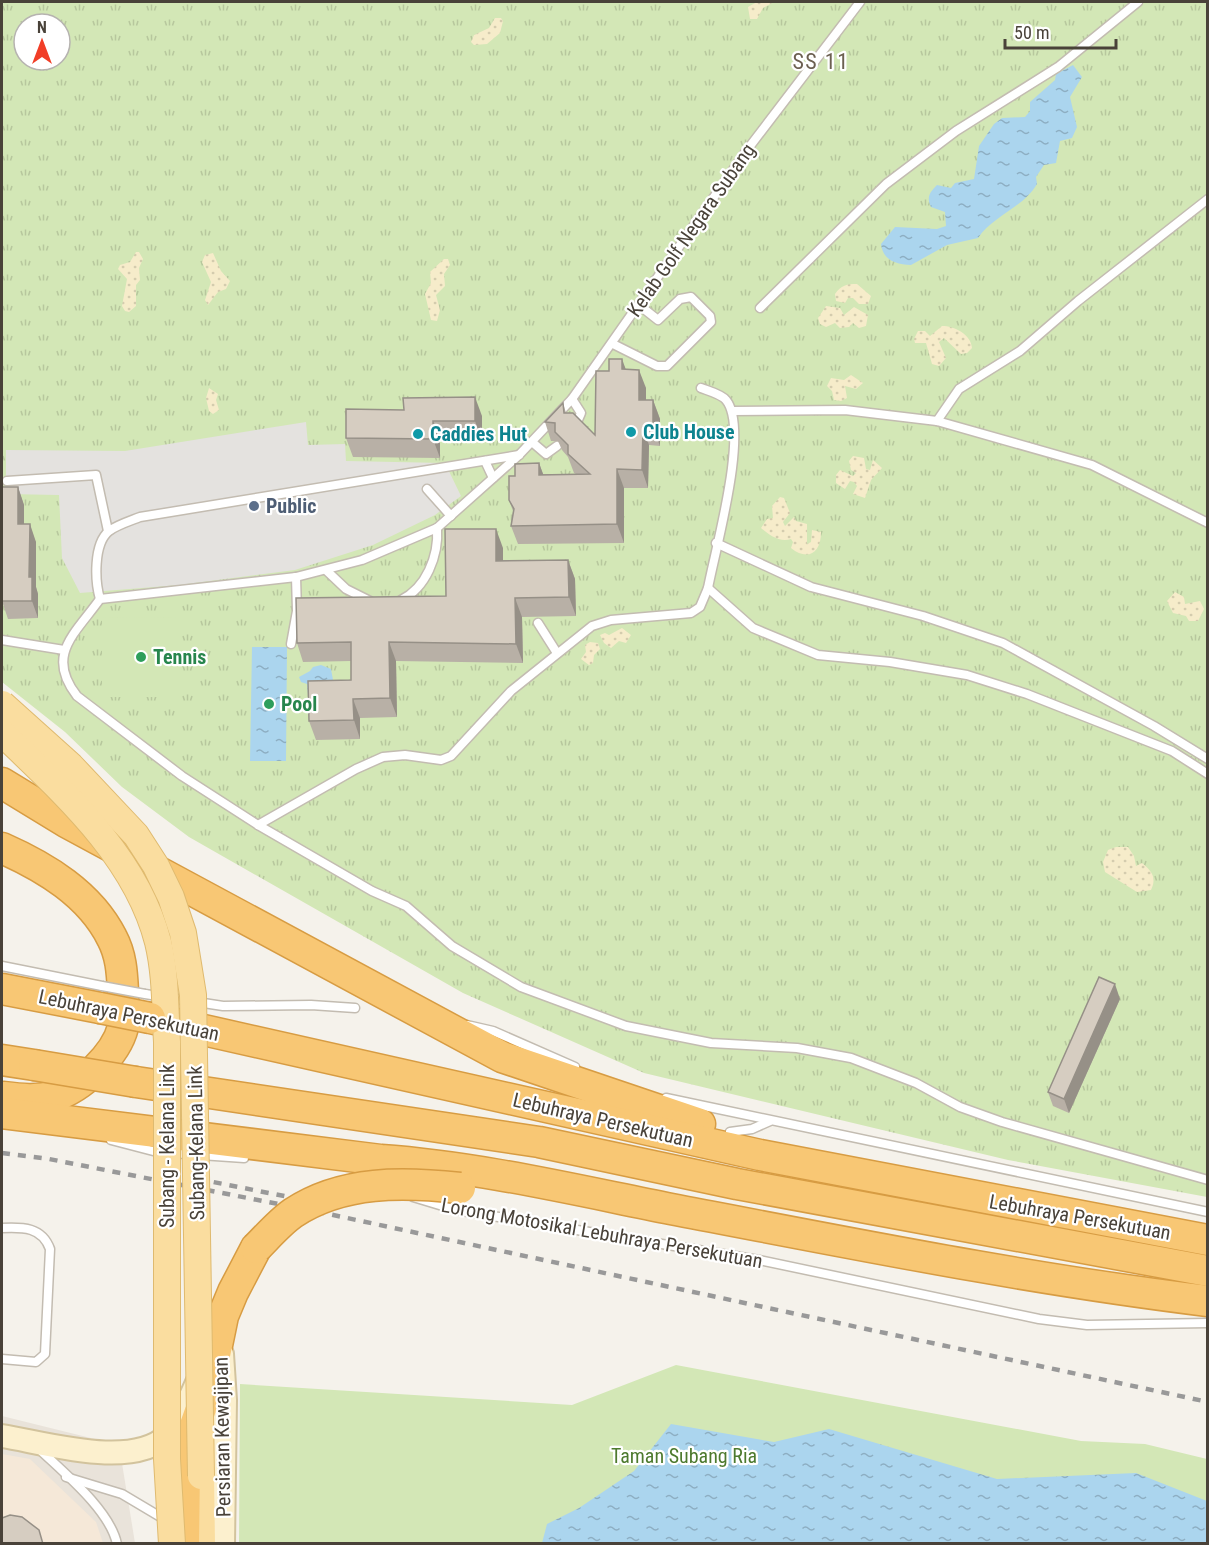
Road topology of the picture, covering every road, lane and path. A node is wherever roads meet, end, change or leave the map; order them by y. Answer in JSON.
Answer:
{"nodes":[{"id":1,"x":860,"y":2,"type":"edge"},
{"id":2,"x":1138,"y":2,"type":"edge"},
{"id":3,"x":1208,"y":199,"type":"edge"},
{"id":4,"x":639,"y":305,"type":"junction"},
{"id":5,"x":760,"y":308,"type":"dead end"},
{"id":6,"x":613,"y":344,"type":"junction"},
{"id":7,"x":701,"y":388,"type":"dead end"},
{"id":8,"x":572,"y":399,"type":"junction"},
{"id":9,"x":733,"y":411,"type":"junction"},
{"id":10,"x":937,"y":422,"type":"junction"},
{"id":11,"x":575,"y":427,"type":"edge"},
{"id":12,"x":532,"y":442,"type":"junction"},
{"id":13,"x":557,"y":446,"type":"edge"},
{"id":14,"x":519,"y":455,"type":"junction"},
{"id":15,"x":485,"y":461,"type":"junction"},
{"id":16,"x":493,"y":478,"type":"junction"},
{"id":17,"x":7,"y":481,"type":"dead end"},
{"id":18,"x":427,"y":489,"type":"dead end"},
{"id":19,"x":451,"y":516,"type":"junction"},
{"id":20,"x":1208,"y":523,"type":"edge"},
{"id":21,"x":437,"y":528,"type":"junction"},
{"id":22,"x":108,"y":531,"type":"junction"},
{"id":23,"x":716,"y":543,"type":"junction"},
{"id":24,"x":327,"y":571,"type":"junction"},
{"id":25,"x":296,"y":577,"type":"junction"},
{"id":26,"x":708,"y":588,"type":"junction"},
{"id":27,"x":100,"y":599,"type":"junction"},
{"id":28,"x":377,"y":601,"type":"edge"},
{"id":29,"x":387,"y":601,"type":"edge"},
{"id":30,"x":538,"y":622,"type":"dead end"},
{"id":31,"x":2,"y":640,"type":"edge"},
{"id":32,"x":291,"y":644,"type":"dead end"},
{"id":33,"x":64,"y":650,"type":"junction"},
{"id":34,"x":557,"y":653,"type":"junction"},
{"id":35,"x":2,"y":704,"type":"edge"},
{"id":36,"x":2,"y":733,"type":"edge"},
{"id":37,"x":2,"y":747,"type":"edge"},
{"id":38,"x":1208,"y":759,"type":"edge"},
{"id":39,"x":2,"y":762,"type":"edge"},
{"id":40,"x":39,"y":768,"type":"junction"},
{"id":41,"x":1208,"y":774,"type":"edge"},
{"id":42,"x":2,"y":783,"type":"edge"},
{"id":43,"x":66,"y":822,"type":"junction"},
{"id":44,"x":258,"y":825,"type":"junction"},
{"id":45,"x":2,"y":848,"type":"edge"},
{"id":46,"x":2,"y":966,"type":"edge"},
{"id":47,"x":2,"y":989,"type":"edge"},
{"id":48,"x":101,"y":997,"type":"junction"},
{"id":49,"x":147,"y":1006,"type":"junction"},
{"id":50,"x":355,"y":1008,"type":"dead end"},
{"id":51,"x":443,"y":1021,"type":"dead end"},
{"id":52,"x":2,"y":1060,"type":"edge"},
{"id":53,"x":580,"y":1069,"type":"dead end"},
{"id":54,"x":656,"y":1095,"type":"dead end"},
{"id":55,"x":2,"y":1097,"type":"edge"},
{"id":56,"x":2,"y":1113,"type":"edge"},
{"id":57,"x":770,"y":1121,"type":"junction"},
{"id":58,"x":730,"y":1132,"type":"junction"},
{"id":59,"x":99,"y":1138,"type":"dead end"},
{"id":60,"x":760,"y":1155,"type":"junction"},
{"id":61,"x":251,"y":1158,"type":"dead end"},
{"id":62,"x":371,"y":1174,"type":"dead end"},
{"id":63,"x":1208,"y":1180,"type":"edge"},
{"id":64,"x":638,"y":1202,"type":"junction"},
{"id":65,"x":1208,"y":1212,"type":"edge"},
{"id":66,"x":2,"y":1227,"type":"edge"},
{"id":67,"x":1208,"y":1240,"type":"edge"},
{"id":68,"x":1208,"y":1271,"type":"edge"},
{"id":69,"x":1196,"y":1305,"type":"edge"},
{"id":70,"x":1208,"y":1323,"type":"edge"},
{"id":71,"x":220,"y":1332,"type":"junction"},
{"id":72,"x":2,"y":1359,"type":"edge"},
{"id":73,"x":2,"y":1436,"type":"edge"},
{"id":74,"x":29,"y":1440,"type":"junction"},
{"id":75,"x":167,"y":1459,"type":"junction"},
{"id":76,"x":66,"y":1477,"type":"junction"},
{"id":77,"x":117,"y":1544,"type":"edge"},
{"id":78,"x":163,"y":1544,"type":"edge"},
{"id":79,"x":172,"y":1544,"type":"edge"},
{"id":80,"x":183,"y":1544,"type":"edge"},
{"id":81,"x":202,"y":1544,"type":"edge"},
{"id":82,"x":223,"y":1544,"type":"edge"}],
"edges":[{"from":1,"to":4,"type":"lane","name":"Kelab Golf Negara Subang"},
{"from":2,"to":5,"type":"lane"},
{"from":3,"to":10,"type":"lane"},
{"from":4,"to":6,"type":"lane","name":"Kelab Golf Negara Subang"},
{"from":4,"to":6,"type":"lane"},
{"from":6,"to":8,"type":"lane","name":"Kelab Golf Negara Subang"},
{"from":7,"to":9,"type":"lane"},
{"from":8,"to":11,"type":"lane"},
{"from":8,"to":12,"type":"lane","name":"Kelab Golf Negara Subang"},
{"from":9,"to":10,"type":"lane"},
{"from":9,"to":23,"type":"lane"},
{"from":10,"to":20,"type":"lane"},
{"from":12,"to":13,"type":"lane"},
{"from":12,"to":14,"type":"lane","name":"Kelab Golf Negara Subang"},
{"from":14,"to":15,"type":"lane"},
{"from":14,"to":16,"type":"lane","name":"Kelab Golf Negara Subang"},
{"from":15,"to":16,"type":"lane"},
{"from":15,"to":22,"type":"lane"},
{"from":16,"to":19,"type":"lane","name":"Kelab Golf Negara Subang"},
{"from":17,"to":22,"type":"lane"},
{"from":18,"to":19,"type":"lane"},
{"from":19,"to":21,"type":"lane","name":"Kelab Golf Negara Subang"},
{"from":21,"to":24,"type":"lane","name":"Kelab Golf Negara Subang"},
{"from":21,"to":29,"type":"lane"},
{"from":22,"to":27,"type":"lane"},
{"from":23,"to":26,"type":"lane"},
{"from":23,"to":38,"type":"lane"},
{"from":24,"to":25,"type":"lane","name":"Kelab Golf Negara Subang"},
{"from":24,"to":28,"type":"lane"},
{"from":25,"to":27,"type":"lane","name":"Kelab Golf Negara Subang"},
{"from":25,"to":32,"type":"lane"},
{"from":26,"to":34,"type":"lane"},
{"from":26,"to":41,"type":"lane"},
{"from":27,"to":33,"type":"lane"},
{"from":30,"to":34,"type":"lane"},
{"from":31,"to":33,"type":"lane"},
{"from":33,"to":44,"type":"lane"},
{"from":34,"to":44,"type":"lane"},
{"from":35,"to":81,"type":"main road","name":"Subang-Kelana Link","bridge":true},
{"from":36,"to":40,"type":"main road","name":"Subang - Kelana Link","bridge":true},
{"from":37,"to":40,"type":"highway","bridge":true},
{"from":39,"to":43,"type":"highway"},
{"from":40,"to":75,"type":"main road","name":"Subang - Kelana Link","bridge":true},
{"from":42,"to":43,"type":"highway"},
{"from":43,"to":58,"type":"highway"},
{"from":44,"to":63,"type":"lane"},
{"from":45,"to":55,"type":"highway"},
{"from":46,"to":48,"type":"lane"},
{"from":47,"to":48,"type":"highway","name":"Lebuhraya Persekutuan"},
{"from":48,"to":49,"type":"highway","name":"Lebuhraya Persekutuan","bridge":true},
{"from":49,"to":50,"type":"lane"},
{"from":49,"to":60,"type":"highway","name":"Lebuhraya Persekutuan"},
{"from":51,"to":53,"type":"lane"},
{"from":52,"to":68,"type":"highway","name":"Lebuhraya Persekutuan","bridge":true},
{"from":54,"to":57,"type":"lane"},
{"from":56,"to":64,"type":"highway","bridge":true},
{"from":57,"to":58,"type":"lane"},
{"from":57,"to":65,"type":"lane"},
{"from":58,"to":60,"type":"highway"},
{"from":59,"to":61,"type":"lane"},
{"from":60,"to":67,"type":"highway","name":"Lebuhraya Persekutuan"},
{"from":62,"to":70,"type":"lane","name":"Lorong Motosikal Lebuhraya Persekutuan"},
{"from":64,"to":69,"type":"highway"},
{"from":64,"to":71,"type":"highway","bridge":true},
{"from":66,"to":72,"type":"lane"},
{"from":71,"to":74,"type":"street"},
{"from":71,"to":80,"type":"highway"},
{"from":71,"to":82,"type":"street","name":"Persiaran Kewajipan"},
{"from":73,"to":74,"type":"street"},
{"from":74,"to":76,"type":"lane"},
{"from":75,"to":78,"type":"main road","bridge":true},
{"from":75,"to":79,"type":"main road","name":"Subang - Kelana Link","bridge":true},
{"from":76,"to":77,"type":"lane"},
{"from":76,"to":80,"type":"lane"}]}
